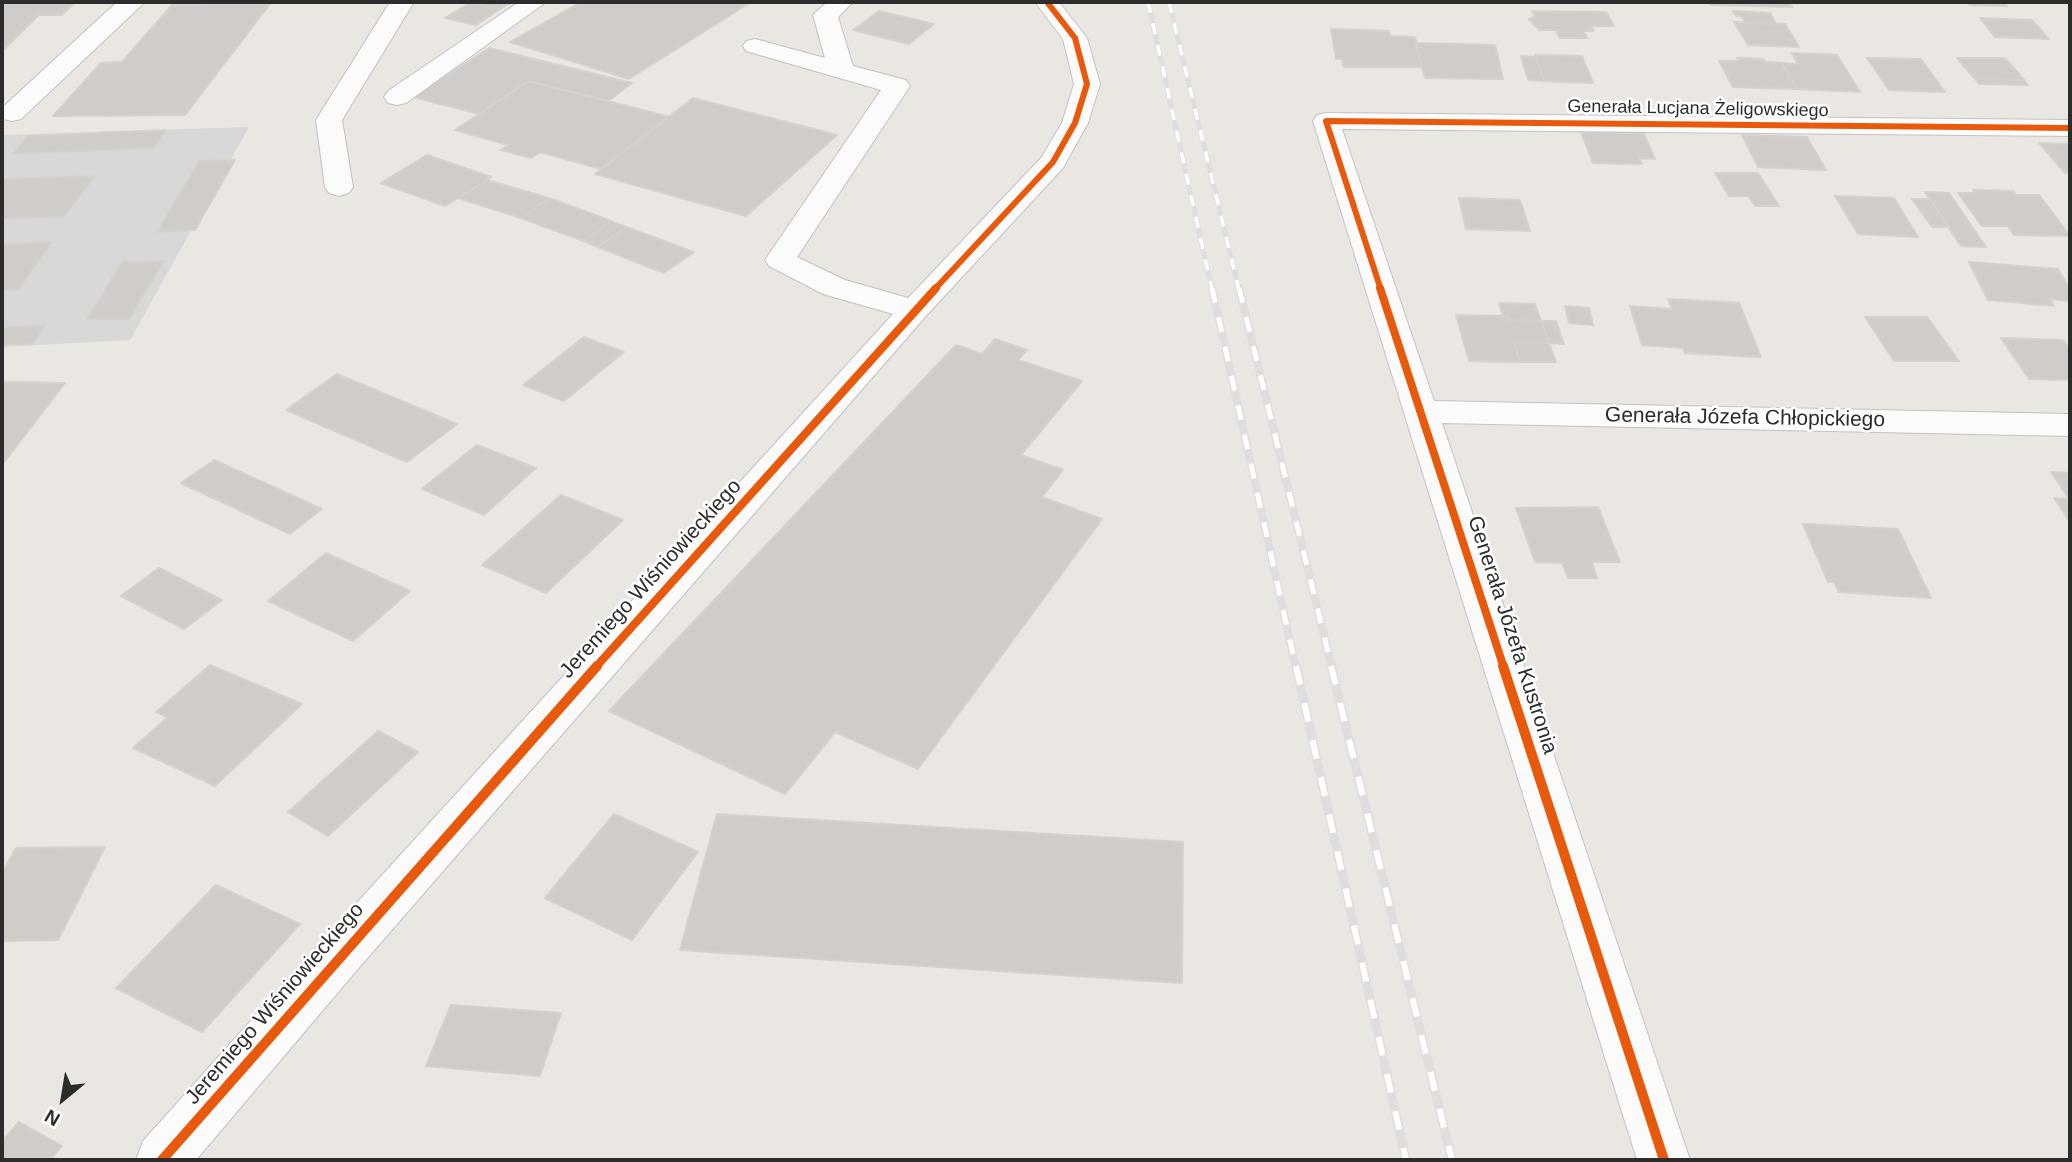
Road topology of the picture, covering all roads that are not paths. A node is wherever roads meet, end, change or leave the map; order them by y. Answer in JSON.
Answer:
{"nodes":[{"id":1,"x":133,"y":2,"type":"edge"},
{"id":2,"x":402,"y":2,"type":"edge"},
{"id":3,"x":534,"y":2,"type":"edge"},
{"id":4,"x":841,"y":2,"type":"edge"},
{"id":5,"x":1047,"y":2,"type":"edge"},
{"id":6,"x":755,"y":46,"type":"dead end"},
{"id":7,"x":842,"y":71,"type":"junction"},
{"id":8,"x":397,"y":97,"type":"dead end"},
{"id":9,"x":12,"y":113,"type":"dead end"},
{"id":10,"x":1326,"y":121,"type":"joint"},
{"id":11,"x":2070,"y":128,"type":"edge"},
{"id":12,"x":339,"y":187,"type":"dead end"},
{"id":13,"x":914,"y":310,"type":"junction"},
{"id":14,"x":1420,"y":412,"type":"junction"},
{"id":15,"x":2070,"y":425,"type":"edge"},
{"id":16,"x":162,"y":1160,"type":"edge"},
{"id":17,"x":1664,"y":1160,"type":"edge"}],
"edges":[{"from":1,"to":9,"type":"street"},
{"from":2,"to":12,"type":"street"},
{"from":3,"to":8,"type":"street"},
{"from":4,"to":7,"type":"street"},
{"from":5,"to":13,"type":"street","name":"Jeremiego Wiśniowieckiego"},
{"from":6,"to":7,"type":"street"},
{"from":7,"to":13,"type":"street"},
{"from":10,"to":11,"type":"street","name":"Generała Lucjana Żeligowskiego"},
{"from":10,"to":14,"type":"street","name":"Generała Józefa Kustronia"},
{"from":13,"to":16,"type":"street","name":"Jeremiego Wiśniowieckiego"},
{"from":14,"to":15,"type":"street","name":"Generała Józefa Chłopickiego"},
{"from":14,"to":17,"type":"street","name":"Generała Józefa Kustronia"}]}
